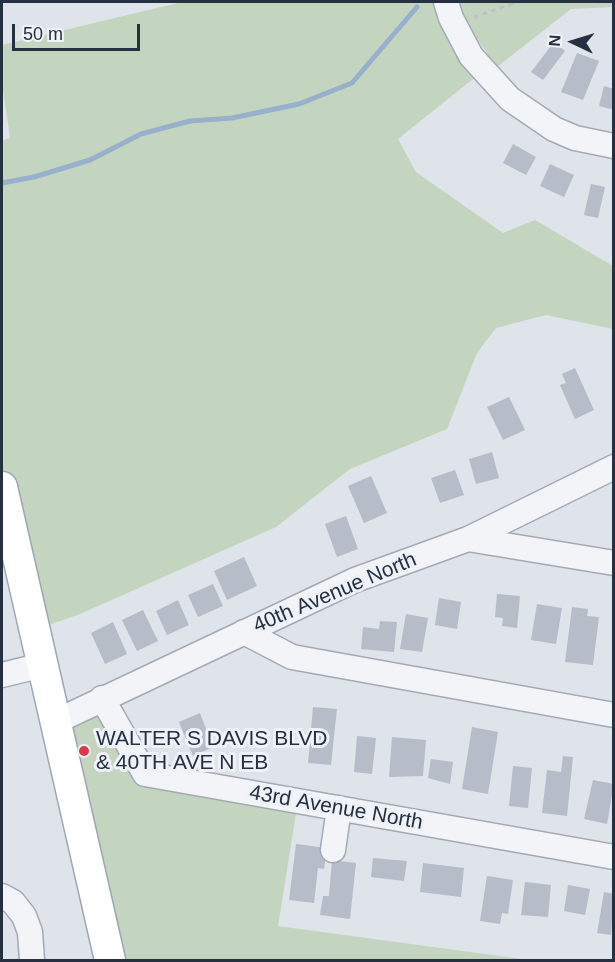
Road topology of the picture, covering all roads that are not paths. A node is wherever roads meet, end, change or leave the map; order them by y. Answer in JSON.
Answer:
{"nodes":[{"id":1,"x":446,"y":2,"type":"edge"},
{"id":2,"x":614,"y":146,"type":"edge"},
{"id":3,"x":614,"y":467,"type":"edge"},
{"id":4,"x":2,"y":496,"type":"edge"},
{"id":5,"x":468,"y":539,"type":"junction"},
{"id":6,"x":614,"y":563,"type":"edge"},
{"id":7,"x":244,"y":632,"type":"junction"},
{"id":8,"x":43,"y":665,"type":"junction"},
{"id":9,"x":2,"y":675,"type":"edge"},
{"id":10,"x":102,"y":698,"type":"junction"},
{"id":11,"x":614,"y":715,"type":"edge"},
{"id":12,"x":57,"y":721,"type":"junction"},
{"id":13,"x":339,"y":808,"type":"junction"},
{"id":14,"x":333,"y":850,"type":"dead end"},
{"id":15,"x":614,"y":856,"type":"edge"},
{"id":16,"x":2,"y":896,"type":"edge"},
{"id":17,"x":32,"y":960,"type":"edge"},
{"id":18,"x":110,"y":960,"type":"edge"}],
"edges":[{"from":1,"to":2,"type":"street"},
{"from":3,"to":5,"type":"street","name":"40th Avenue North"},
{"from":4,"to":8,"type":"main road"},
{"from":5,"to":6,"type":"street"},
{"from":5,"to":7,"type":"street","name":"40th Avenue North"},
{"from":7,"to":10,"type":"street","name":"40th Avenue North"},
{"from":7,"to":11,"type":"street"},
{"from":8,"to":9,"type":"street"},
{"from":8,"to":12,"type":"main road"},
{"from":10,"to":12,"type":"street","name":"40th Avenue North"},
{"from":10,"to":13,"type":"street","name":"43rd Avenue North"},
{"from":12,"to":18,"type":"main road"},
{"from":13,"to":14,"type":"street"},
{"from":13,"to":15,"type":"street","name":"43rd Avenue North"},
{"from":16,"to":17,"type":"street"}]}
